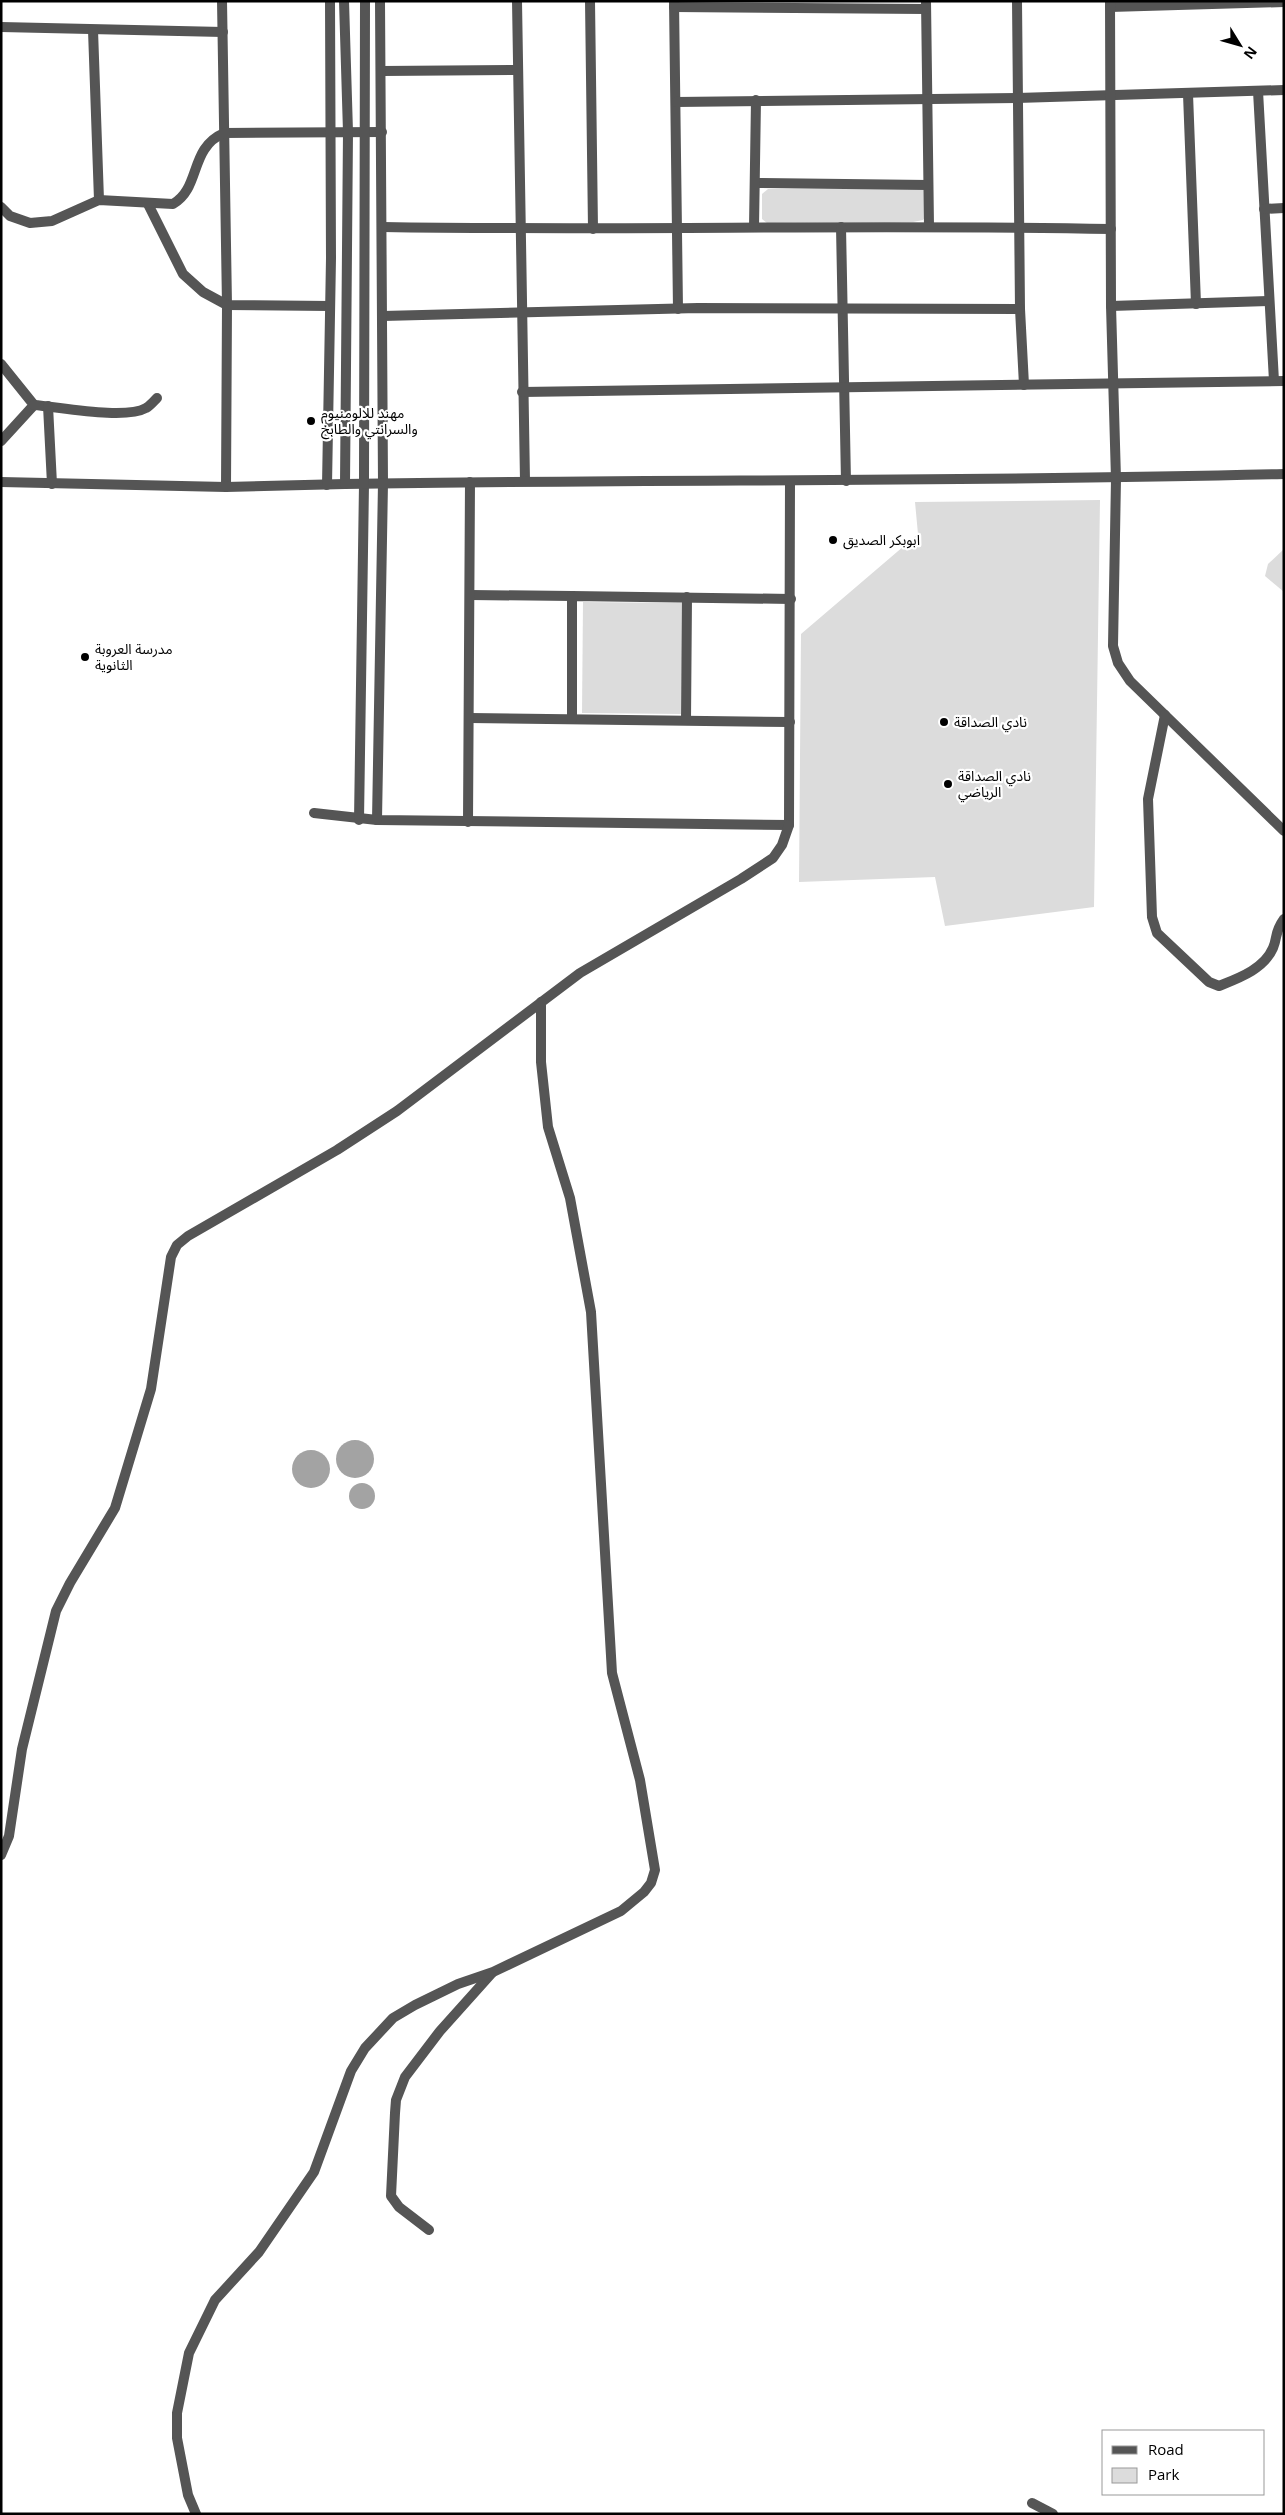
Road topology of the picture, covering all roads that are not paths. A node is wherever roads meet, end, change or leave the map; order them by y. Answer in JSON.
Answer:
{"nodes":[{"id":1,"x":222,"y":1,"type":"edge"},
{"id":2,"x":330,"y":1,"type":"edge"},
{"id":3,"x":344,"y":1,"type":"edge"},
{"id":4,"x":365,"y":1,"type":"edge"},
{"id":5,"x":380,"y":1,"type":"edge"},
{"id":6,"x":517,"y":1,"type":"edge"},
{"id":7,"x":590,"y":1,"type":"edge"},
{"id":8,"x":1017,"y":1,"type":"edge"},
{"id":9,"x":1282,"y":2,"type":"edge"},
{"id":10,"x":1215,"y":3,"type":"edge"},
{"id":11,"x":674,"y":4,"type":"edge"},
{"id":12,"x":1110,"y":4,"type":"edge"},
{"id":13,"x":926,"y":5,"type":"edge"},
{"id":14,"x":1,"y":26,"type":"edge"},
{"id":15,"x":93,"y":30,"type":"junction"},
{"id":16,"x":223,"y":32,"type":"junction"},
{"id":17,"x":518,"y":70,"type":"junction"},
{"id":18,"x":382,"y":71,"type":"junction"},
{"id":19,"x":1284,"y":90,"type":"edge"},
{"id":20,"x":1258,"y":91,"type":"junction"},
{"id":21,"x":1188,"y":94,"type":"junction"},
{"id":22,"x":1111,"y":96,"type":"junction"},
{"id":23,"x":1017,"y":98,"type":"junction"},
{"id":24,"x":756,"y":100,"type":"junction"},
{"id":25,"x":927,"y":100,"type":"junction"},
{"id":26,"x":676,"y":102,"type":"junction"},
{"id":27,"x":331,"y":132,"type":"junction"},
{"id":28,"x":348,"y":132,"type":"junction"},
{"id":29,"x":366,"y":132,"type":"junction"},
{"id":30,"x":382,"y":132,"type":"junction"},
{"id":31,"x":224,"y":133,"type":"junction"},
{"id":32,"x":755,"y":183,"type":"junction"},
{"id":33,"x":928,"y":185,"type":"junction"},
{"id":34,"x":99,"y":200,"type":"junction"},
{"id":35,"x":148,"y":204,"type":"junction"},
{"id":36,"x":1,"y":207,"type":"edge"},
{"id":37,"x":1284,"y":208,"type":"edge"},
{"id":38,"x":1264,"y":209,"type":"junction"},
{"id":39,"x":929,"y":226,"type":"junction"},
{"id":40,"x":383,"y":227,"type":"junction"},
{"id":41,"x":677,"y":227,"type":"junction"},
{"id":42,"x":754,"y":227,"type":"junction"},
{"id":43,"x":841,"y":227,"type":"junction"},
{"id":44,"x":1019,"y":227,"type":"junction"},
{"id":45,"x":521,"y":229,"type":"junction"},
{"id":46,"x":593,"y":229,"type":"junction"},
{"id":47,"x":1111,"y":229,"type":"junction"},
{"id":48,"x":1268,"y":301,"type":"junction"},
{"id":49,"x":1196,"y":304,"type":"junction"},
{"id":50,"x":227,"y":306,"type":"junction"},
{"id":51,"x":330,"y":306,"type":"junction"},
{"id":52,"x":1112,"y":306,"type":"junction"},
{"id":53,"x":678,"y":309,"type":"junction"},
{"id":54,"x":1020,"y":309,"type":"junction"},
{"id":55,"x":842,"y":310,"type":"junction"},
{"id":56,"x":522,"y":313,"type":"junction"},
{"id":57,"x":383,"y":316,"type":"junction"},
{"id":58,"x":1,"y":364,"type":"edge"},
{"id":59,"x":1279,"y":381,"type":"edge"},
{"id":60,"x":1113,"y":384,"type":"junction"},
{"id":61,"x":1024,"y":385,"type":"junction"},
{"id":62,"x":843,"y":388,"type":"junction"},
{"id":63,"x":522,"y":392,"type":"junction"},
{"id":64,"x":157,"y":398,"type":"dead end"},
{"id":65,"x":34,"y":405,"type":"junction"},
{"id":66,"x":48,"y":406,"type":"junction"},
{"id":67,"x":1,"y":441,"type":"edge"},
{"id":68,"x":1284,"y":474,"type":"edge"},
{"id":69,"x":1116,"y":479,"type":"junction"},
{"id":70,"x":525,"y":481,"type":"junction"},
{"id":71,"x":790,"y":481,"type":"junction"},
{"id":72,"x":846,"y":481,"type":"junction"},
{"id":73,"x":1,"y":482,"type":"edge"},
{"id":74,"x":470,"y":482,"type":"junction"},
{"id":75,"x":384,"y":483,"type":"junction"},
{"id":76,"x":52,"y":484,"type":"junction"},
{"id":77,"x":345,"y":484,"type":"junction"},
{"id":78,"x":364,"y":484,"type":"junction"},
{"id":79,"x":327,"y":485,"type":"junction"},
{"id":80,"x":226,"y":487,"type":"junction"},
{"id":81,"x":471,"y":595,"type":"junction"},
{"id":82,"x":572,"y":596,"type":"junction"},
{"id":83,"x":687,"y":597,"type":"junction"},
{"id":84,"x":791,"y":599,"type":"junction"},
{"id":85,"x":1165,"y":715,"type":"junction"},
{"id":86,"x":470,"y":718,"type":"junction"},
{"id":87,"x":572,"y":719,"type":"junction"},
{"id":88,"x":686,"y":720,"type":"junction"},
{"id":89,"x":790,"y":722,"type":"junction"},
{"id":90,"x":314,"y":813,"type":"dead end"},
{"id":91,"x":360,"y":820,"type":"junction"},
{"id":92,"x":376,"y":820,"type":"junction"},
{"id":93,"x":468,"y":822,"type":"junction"},
{"id":94,"x":789,"y":824,"type":"junction"},
{"id":95,"x":1284,"y":832,"type":"edge"},
{"id":96,"x":1284,"y":919,"type":"edge"},
{"id":97,"x":541,"y":1002,"type":"junction"},
{"id":98,"x":1,"y":1855,"type":"edge"},
{"id":99,"x":493,"y":1972,"type":"junction"},
{"id":100,"x":429,"y":2230,"type":"dead end"},
{"id":101,"x":1032,"y":2503,"type":"dead end"},
{"id":102,"x":196,"y":2514,"type":"edge"},
{"id":103,"x":1054,"y":2514,"type":"edge"}],
"edges":[{"from":1,"to":16,"type":"street"},
{"from":2,"to":27,"type":"street"},
{"from":3,"to":28,"type":"street"},
{"from":4,"to":29,"type":"street"},
{"from":5,"to":18,"type":"street"},
{"from":6,"to":17,"type":"street"},
{"from":7,"to":46,"type":"street"},
{"from":8,"to":23,"type":"street"},
{"from":9,"to":10,"type":"street"},
{"from":10,"to":12,"type":"street"},
{"from":11,"to":13,"type":"street"},
{"from":11,"to":26,"type":"street"},
{"from":12,"to":22,"type":"street"},
{"from":13,"to":25,"type":"street"},
{"from":14,"to":15,"type":"street"},
{"from":15,"to":16,"type":"street"},
{"from":15,"to":34,"type":"street"},
{"from":16,"to":31,"type":"street"},
{"from":17,"to":18,"type":"street"},
{"from":17,"to":45,"type":"street"},
{"from":18,"to":30,"type":"street"},
{"from":19,"to":20,"type":"street"},
{"from":20,"to":21,"type":"street"},
{"from":20,"to":38,"type":"street"},
{"from":21,"to":22,"type":"street"},
{"from":21,"to":49,"type":"street"},
{"from":22,"to":23,"type":"street"},
{"from":22,"to":47,"type":"street"},
{"from":23,"to":25,"type":"street"},
{"from":23,"to":44,"type":"street"},
{"from":24,"to":25,"type":"street"},
{"from":24,"to":26,"type":"street"},
{"from":24,"to":32,"type":"street"},
{"from":25,"to":33,"type":"street"},
{"from":26,"to":41,"type":"street"},
{"from":27,"to":28,"type":"street"},
{"from":27,"to":31,"type":"street"},
{"from":27,"to":51,"type":"street"},
{"from":28,"to":29,"type":"street"},
{"from":28,"to":77,"type":"street"},
{"from":29,"to":30,"type":"street"},
{"from":29,"to":78,"type":"street"},
{"from":30,"to":40,"type":"street"},
{"from":31,"to":35,"type":"street"},
{"from":31,"to":50,"type":"street"},
{"from":32,"to":33,"type":"street"},
{"from":32,"to":42,"type":"street"},
{"from":33,"to":39,"type":"street"},
{"from":34,"to":35,"type":"street"},
{"from":34,"to":36,"type":"street"},
{"from":35,"to":50,"type":"street"},
{"from":37,"to":38,"type":"street"},
{"from":38,"to":48,"type":"street"},
{"from":39,"to":43,"type":"street"},
{"from":39,"to":44,"type":"street"},
{"from":40,"to":45,"type":"street"},
{"from":40,"to":57,"type":"street"},
{"from":41,"to":42,"type":"street"},
{"from":41,"to":46,"type":"street"},
{"from":41,"to":53,"type":"street"},
{"from":42,"to":43,"type":"street"},
{"from":43,"to":55,"type":"street"},
{"from":44,"to":47,"type":"street"},
{"from":44,"to":54,"type":"street"},
{"from":45,"to":46,"type":"street"},
{"from":45,"to":56,"type":"street"},
{"from":47,"to":52,"type":"street"},
{"from":48,"to":49,"type":"street"},
{"from":48,"to":59,"type":"street"},
{"from":49,"to":52,"type":"street"},
{"from":50,"to":51,"type":"street"},
{"from":50,"to":80,"type":"street"},
{"from":51,"to":79,"type":"street"},
{"from":52,"to":60,"type":"street"},
{"from":53,"to":55,"type":"street"},
{"from":53,"to":56,"type":"street"},
{"from":54,"to":55,"type":"street"},
{"from":54,"to":61,"type":"street"},
{"from":55,"to":62,"type":"street"},
{"from":56,"to":57,"type":"street"},
{"from":56,"to":63,"type":"street"},
{"from":57,"to":75,"type":"street"},
{"from":58,"to":65,"type":"street"},
{"from":59,"to":60,"type":"street"},
{"from":60,"to":61,"type":"street"},
{"from":60,"to":69,"type":"street"},
{"from":61,"to":62,"type":"street"},
{"from":62,"to":63,"type":"street"},
{"from":62,"to":72,"type":"street"},
{"from":63,"to":70,"type":"street"},
{"from":64,"to":66,"type":"street"},
{"from":65,"to":66,"type":"street"},
{"from":65,"to":67,"type":"street"},
{"from":66,"to":76,"type":"street"},
{"from":68,"to":69,"type":"street"},
{"from":69,"to":72,"type":"street"},
{"from":69,"to":85,"type":"street"},
{"from":70,"to":71,"type":"street"},
{"from":70,"to":74,"type":"street"},
{"from":71,"to":72,"type":"street"},
{"from":71,"to":84,"type":"street"},
{"from":73,"to":76,"type":"street"},
{"from":74,"to":75,"type":"street"},
{"from":74,"to":81,"type":"street"},
{"from":75,"to":78,"type":"street"},
{"from":75,"to":92,"type":"street"},
{"from":76,"to":80,"type":"street"},
{"from":77,"to":78,"type":"street"},
{"from":77,"to":79,"type":"street"},
{"from":78,"to":91,"type":"street"},
{"from":79,"to":80,"type":"street"},
{"from":81,"to":82,"type":"street"},
{"from":81,"to":86,"type":"street"},
{"from":82,"to":83,"type":"street"},
{"from":82,"to":87,"type":"street"},
{"from":83,"to":84,"type":"street"},
{"from":83,"to":88,"type":"street"},
{"from":84,"to":89,"type":"street"},
{"from":85,"to":95,"type":"street"},
{"from":85,"to":96,"type":"street"},
{"from":86,"to":87,"type":"street"},
{"from":86,"to":93,"type":"street"},
{"from":87,"to":88,"type":"street"},
{"from":88,"to":89,"type":"street"},
{"from":89,"to":94,"type":"street"},
{"from":90,"to":91,"type":"street"},
{"from":91,"to":92,"type":"street"},
{"from":92,"to":93,"type":"street"},
{"from":93,"to":94,"type":"street"},
{"from":94,"to":97,"type":"street"},
{"from":97,"to":98,"type":"street"},
{"from":97,"to":99,"type":"street"},
{"from":99,"to":100,"type":"street"},
{"from":99,"to":102,"type":"street"},
{"from":101,"to":103,"type":"street"}]}
